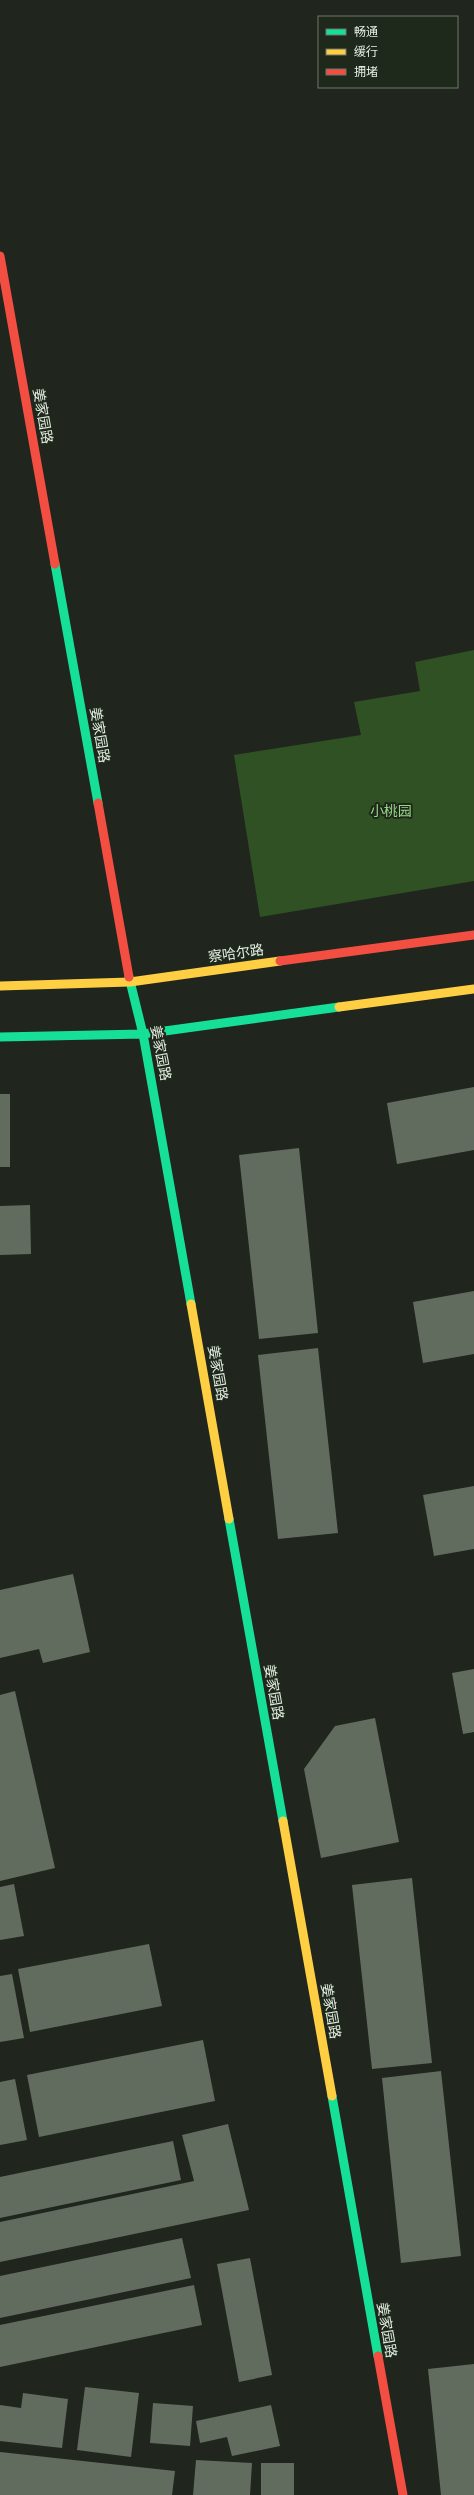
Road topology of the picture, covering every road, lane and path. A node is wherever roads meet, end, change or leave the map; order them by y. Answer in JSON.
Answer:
{"nodes":[{"id":1,"x":0,"y":256,"type":"edge"},
{"id":2,"x":474,"y":935,"type":"edge"},
{"id":3,"x":130,"y":982,"type":"junction"},
{"id":4,"x":0,"y":986,"type":"edge"},
{"id":5,"x":474,"y":989,"type":"edge"},
{"id":6,"x":143,"y":1034,"type":"junction"},
{"id":7,"x":0,"y":1037,"type":"edge"},
{"id":8,"x":403,"y":2495,"type":"edge"}],
"edges":[{"from":1,"to":3,"type":"street","name":"姜家园路"},
{"from":2,"to":3,"type":"street","name":"察哈尔路"},
{"from":3,"to":4,"type":"street","name":"察哈尔路"},
{"from":3,"to":6,"type":"street","name":"姜家园路"},
{"from":5,"to":6,"type":"street"},
{"from":6,"to":7,"type":"street"},
{"from":6,"to":8,"type":"street","name":"姜家园路"}]}
